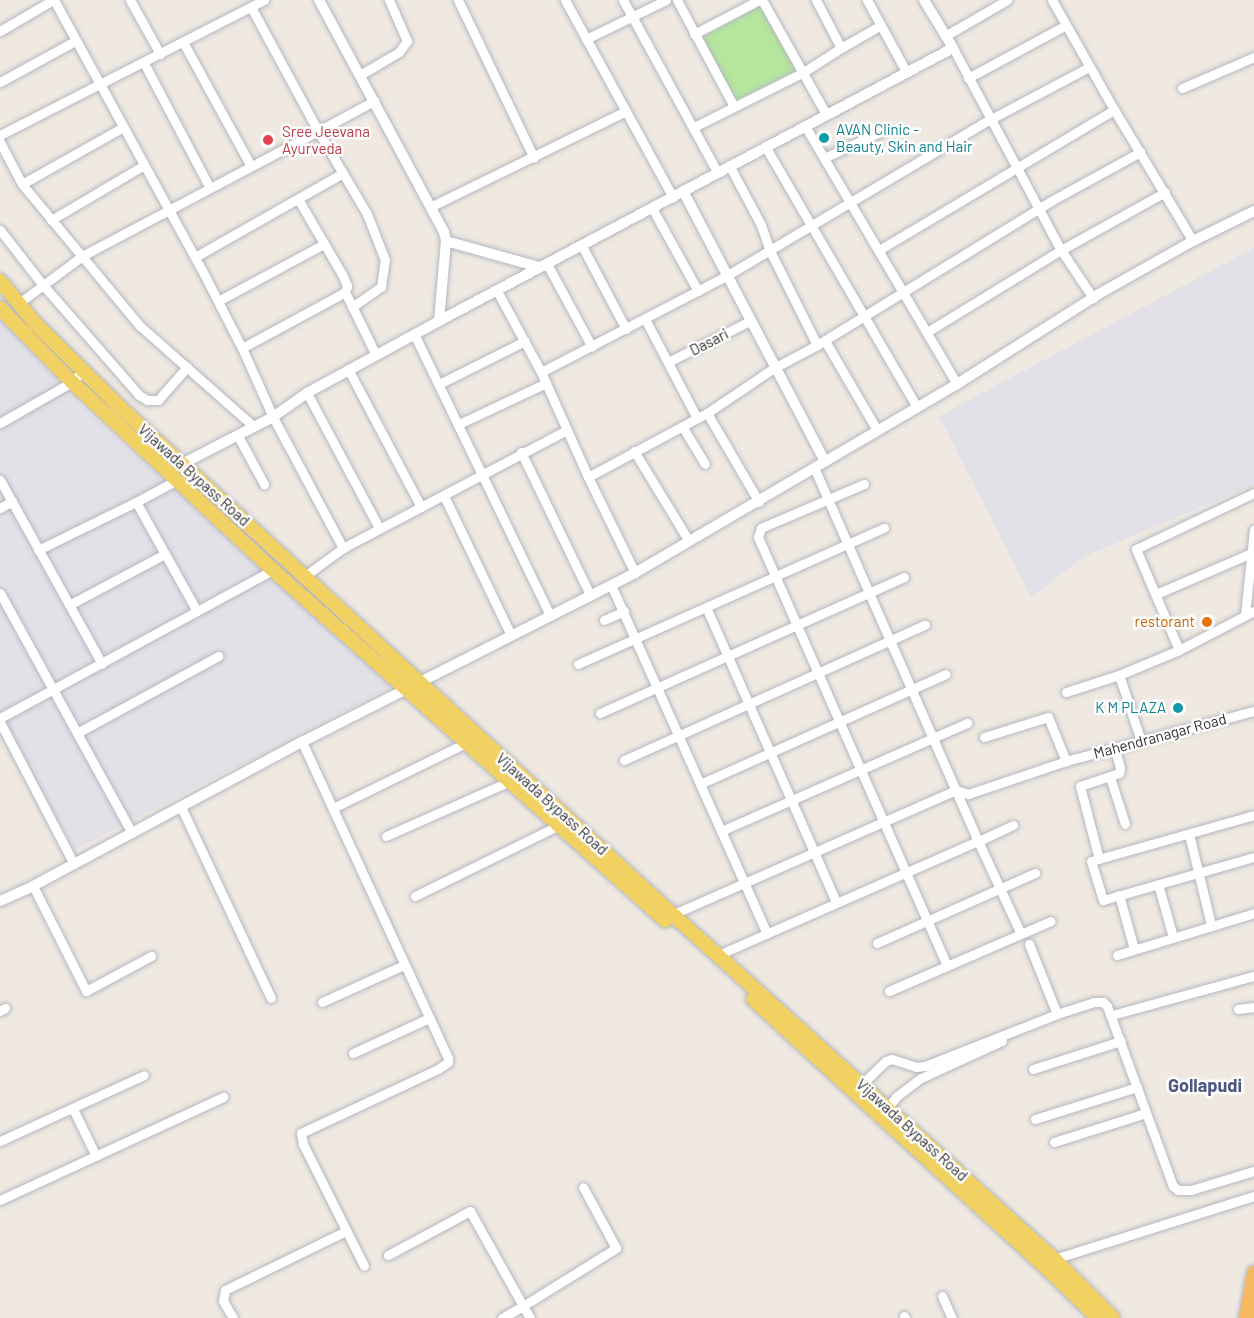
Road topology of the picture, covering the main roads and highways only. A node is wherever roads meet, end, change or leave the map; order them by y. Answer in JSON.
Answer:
{"nodes":[{"id":1,"x":0,"y":281,"type":"edge"},
{"id":2,"x":0,"y":308,"type":"edge"},
{"id":3,"x":414,"y":685,"type":"junction"},
{"id":4,"x":669,"y":917,"type":"junction"},
{"id":5,"x":1254,"y":1273,"type":"edge"},
{"id":6,"x":1098,"y":1318,"type":"edge"},
{"id":7,"x":1113,"y":1318,"type":"edge"},
{"id":8,"x":1246,"y":1318,"type":"edge"}],
"edges":[{"from":1,"to":3,"type":"main road","name":"Vijawada Bypass Road"},
{"from":2,"to":3,"type":"main road","name":"Vijawada Bypass Road"},
{"from":3,"to":4,"type":"main road","name":"Vijawada Bypass Road"},
{"from":3,"to":4,"type":"main road","name":"Vijawada Bypass Road"},
{"from":4,"to":6,"type":"main road","name":"Vijawada Bypass Road"},
{"from":4,"to":7,"type":"main road","name":"Vijawada Bypass Road"},
{"from":5,"to":8,"type":"highway"}]}
